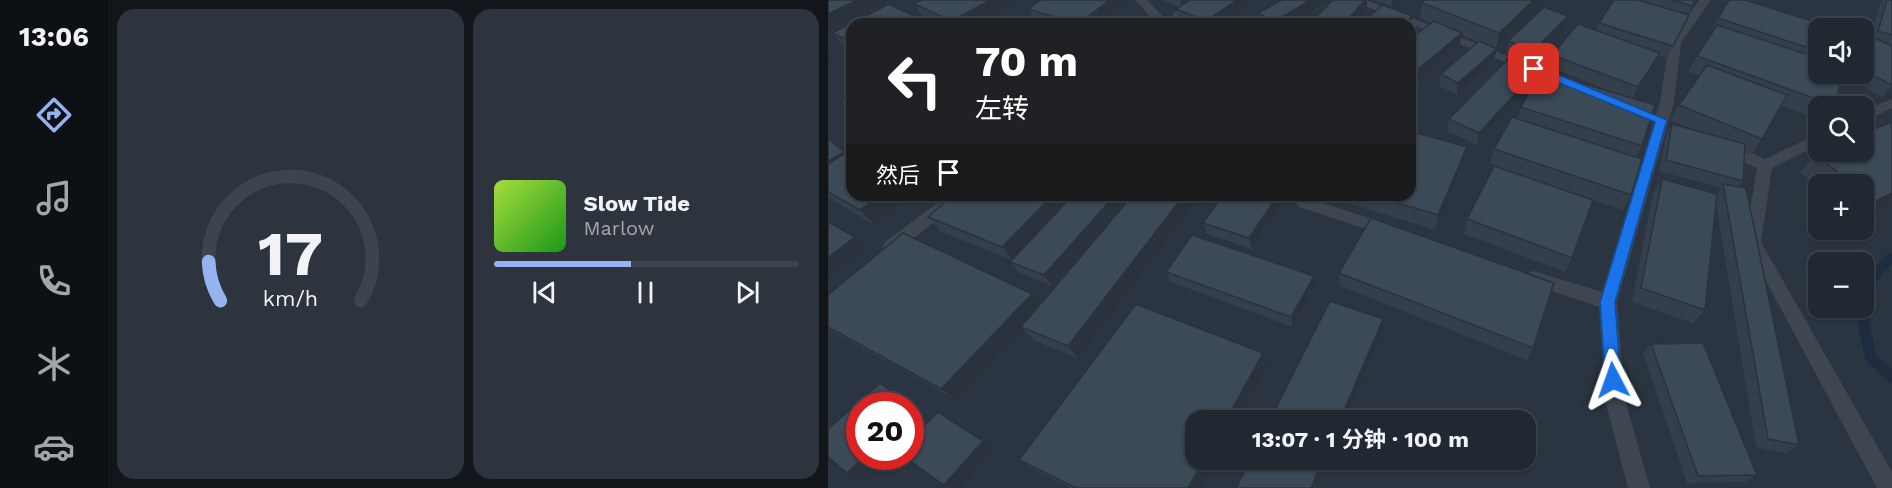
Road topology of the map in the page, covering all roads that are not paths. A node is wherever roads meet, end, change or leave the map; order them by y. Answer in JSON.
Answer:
{"nodes":[{"id":1,"x":1141,"y":0,"type":"edge"},
{"id":2,"x":1202,"y":0,"type":"edge"},
{"id":3,"x":1356,"y":0,"type":"edge"},
{"id":4,"x":1705,"y":0,"type":"edge"},
{"id":5,"x":1158,"y":18,"type":"edge"},
{"id":6,"x":1176,"y":18,"type":"edge"},
{"id":7,"x":1402,"y":18,"type":"edge"},
{"id":8,"x":1416,"y":23,"type":"edge"},
{"id":9,"x":1573,"y":84,"type":"edge"},
{"id":10,"x":1892,"y":103,"type":"edge"},
{"id":11,"x":1874,"y":112,"type":"edge"},
{"id":12,"x":1713,"y":142,"type":"edge"},
{"id":13,"x":1808,"y":144,"type":"edge"},
{"id":14,"x":1765,"y":165,"type":"junction"},
{"id":15,"x":951,"y":201,"type":"edge"},
{"id":16,"x":1303,"y":201,"type":"edge"},
{"id":17,"x":1406,"y":236,"type":"edge"},
{"id":18,"x":875,"y":260,"type":"edge"},
{"id":19,"x":1518,"y":273,"type":"edge"},
{"id":20,"x":1608,"y":302,"type":"junction"},
{"id":21,"x":1639,"y":488,"type":"edge"},
{"id":22,"x":1888,"y":488,"type":"edge"}],
"edges":[{"from":1,"to":5,"type":"lane"},
{"from":2,"to":6,"type":"lane"},
{"from":3,"to":7,"type":"lane"},
{"from":4,"to":20,"type":"lane"},
{"from":8,"to":9,"type":"lane"},
{"from":10,"to":11,"type":"lane"},
{"from":12,"to":14,"type":"lane"},
{"from":13,"to":14,"type":"lane"},
{"from":14,"to":22,"type":"lane"},
{"from":15,"to":18,"type":"lane"},
{"from":16,"to":17,"type":"lane"},
{"from":19,"to":20,"type":"lane"},
{"from":20,"to":21,"type":"lane"}]}
